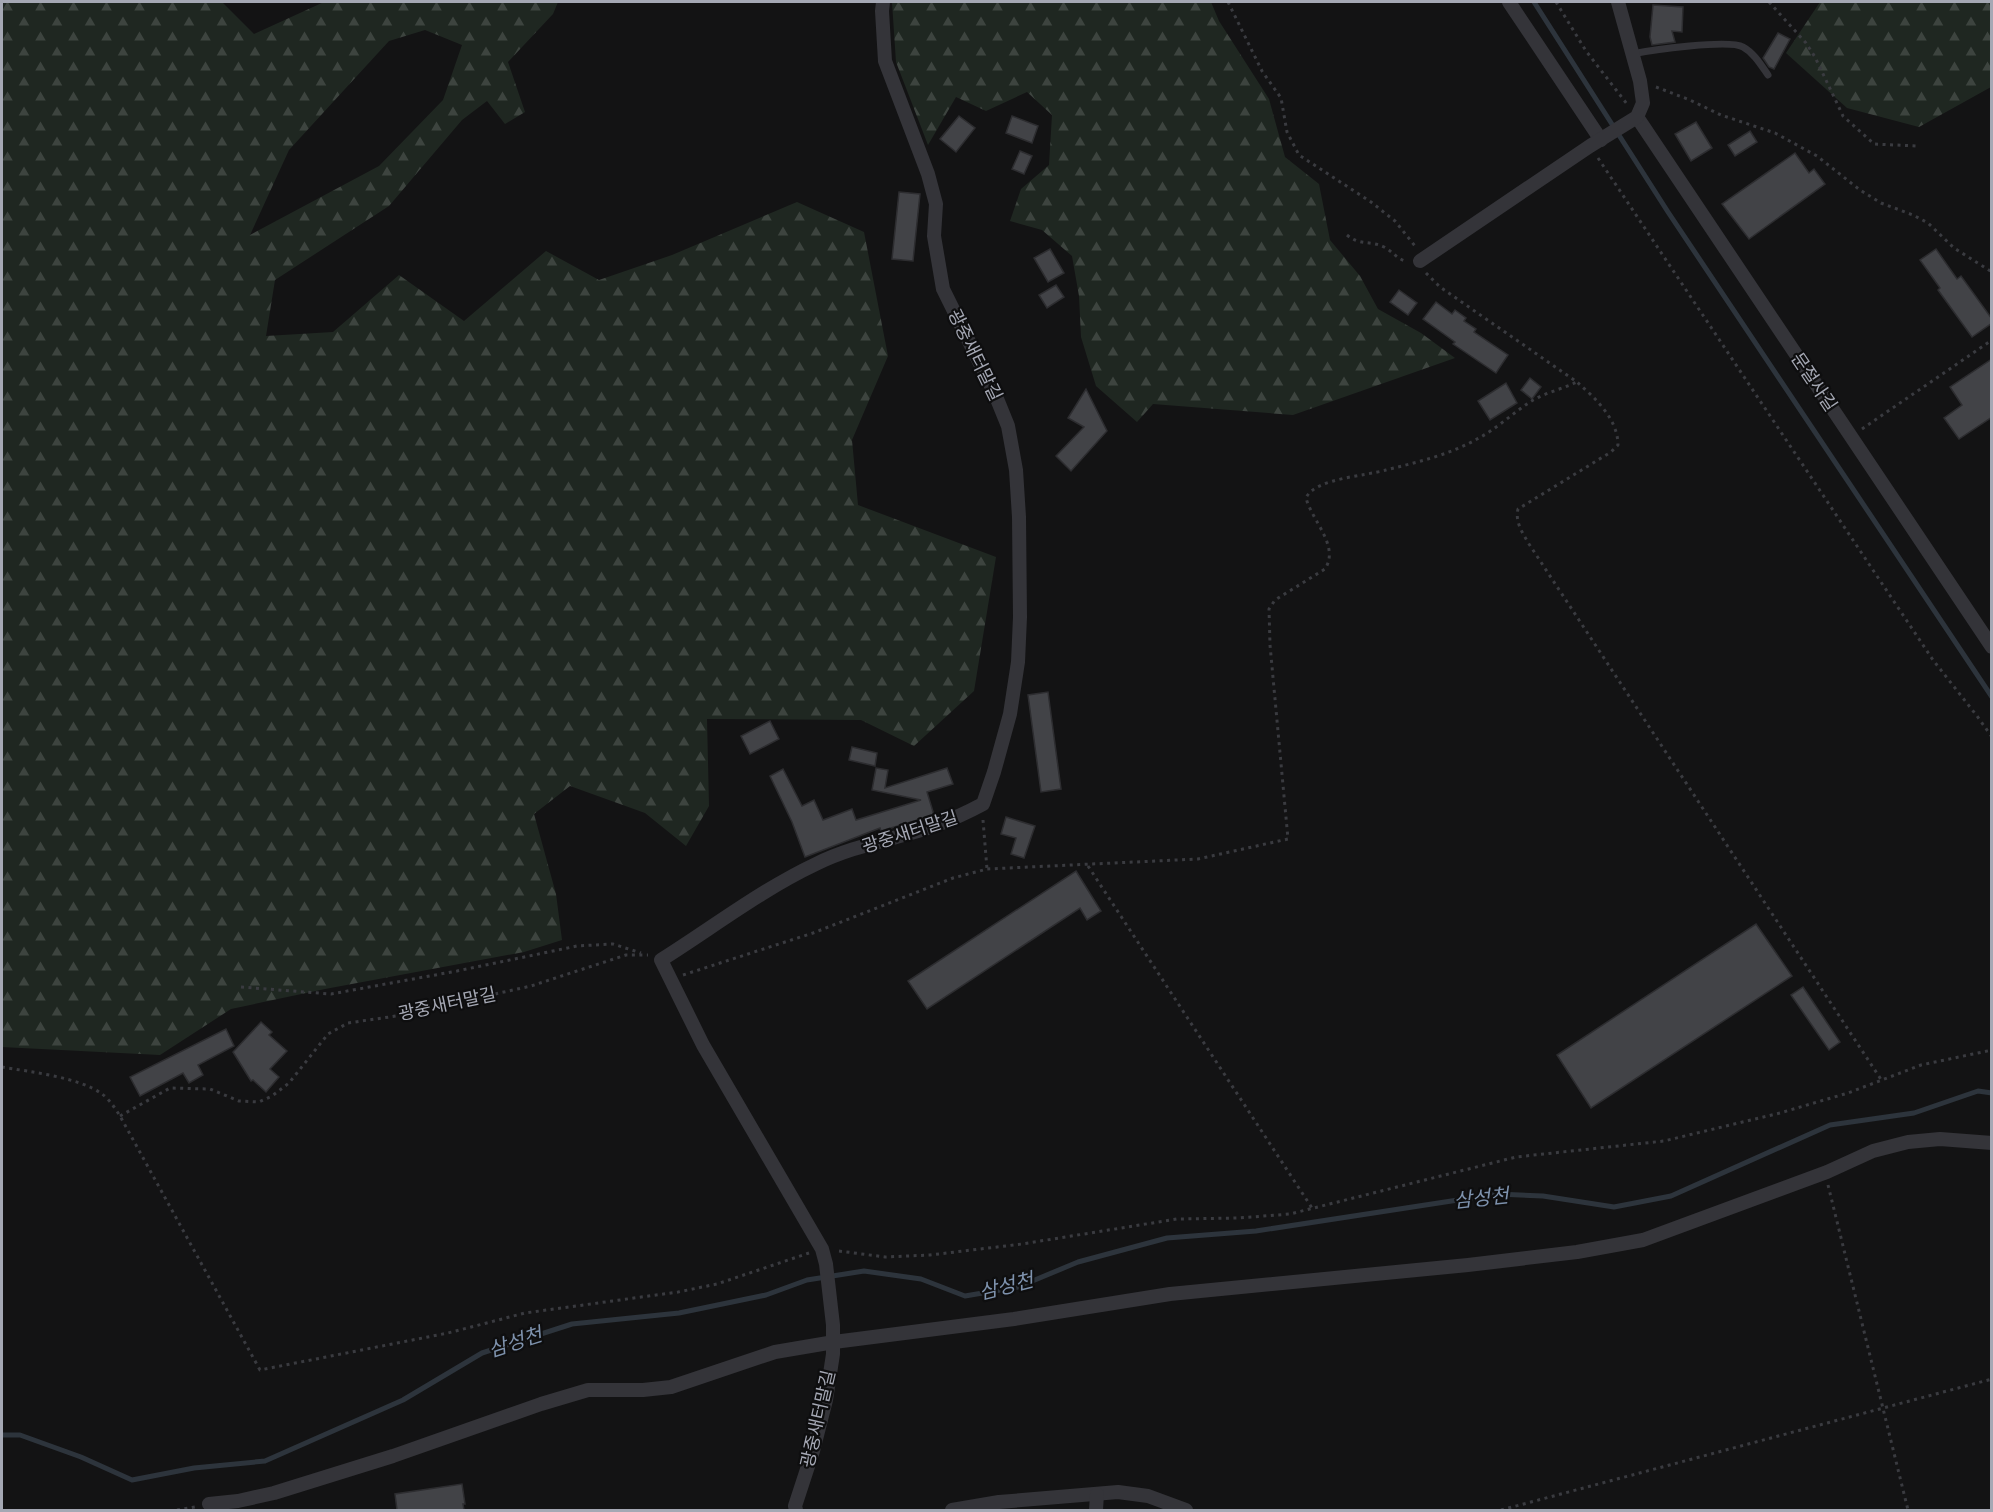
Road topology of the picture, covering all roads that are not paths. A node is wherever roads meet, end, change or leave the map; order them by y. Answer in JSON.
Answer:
{"nodes":[{"id":1,"x":883,"y":2,"type":"edge"},
{"id":2,"x":1509,"y":2,"type":"edge"},
{"id":3,"x":1618,"y":2,"type":"edge"},
{"id":4,"x":1632,"y":54,"type":"junction"},
{"id":5,"x":1768,"y":75,"type":"dead end"},
{"id":6,"x":1634,"y":119,"type":"junction"},
{"id":7,"x":1600,"y":140,"type":"junction"},
{"id":8,"x":1420,"y":264,"type":"road end"},
{"id":9,"x":1992,"y":646,"type":"edge"},
{"id":10,"x":1992,"y":1143,"type":"edge"},
{"id":11,"x":834,"y":1342,"type":"junction"},
{"id":12,"x":1097,"y":1494,"type":"junction"},
{"id":13,"x":209,"y":1504,"type":"dead end"},
{"id":14,"x":796,"y":1510,"type":"edge"},
{"id":15,"x":952,"y":1510,"type":"edge"},
{"id":16,"x":1096,"y":1510,"type":"edge"},
{"id":17,"x":1186,"y":1510,"type":"edge"}],
"edges":[{"from":1,"to":11,"type":"street","name":"광중새터말길"},
{"from":2,"to":7,"type":"street"},
{"from":3,"to":4,"type":"street"},
{"from":4,"to":5,"type":"lane"},
{"from":4,"to":6,"type":"street"},
{"from":6,"to":7,"type":"street"},
{"from":6,"to":9,"type":"street","name":"문절사길"},
{"from":7,"to":8,"type":"street"},
{"from":10,"to":11,"type":"street"},
{"from":11,"to":13,"type":"street"},
{"from":11,"to":14,"type":"street","name":"광중새터말길"},
{"from":12,"to":15,"type":"street"},
{"from":12,"to":16,"type":"street"},
{"from":12,"to":17,"type":"street"}]}
